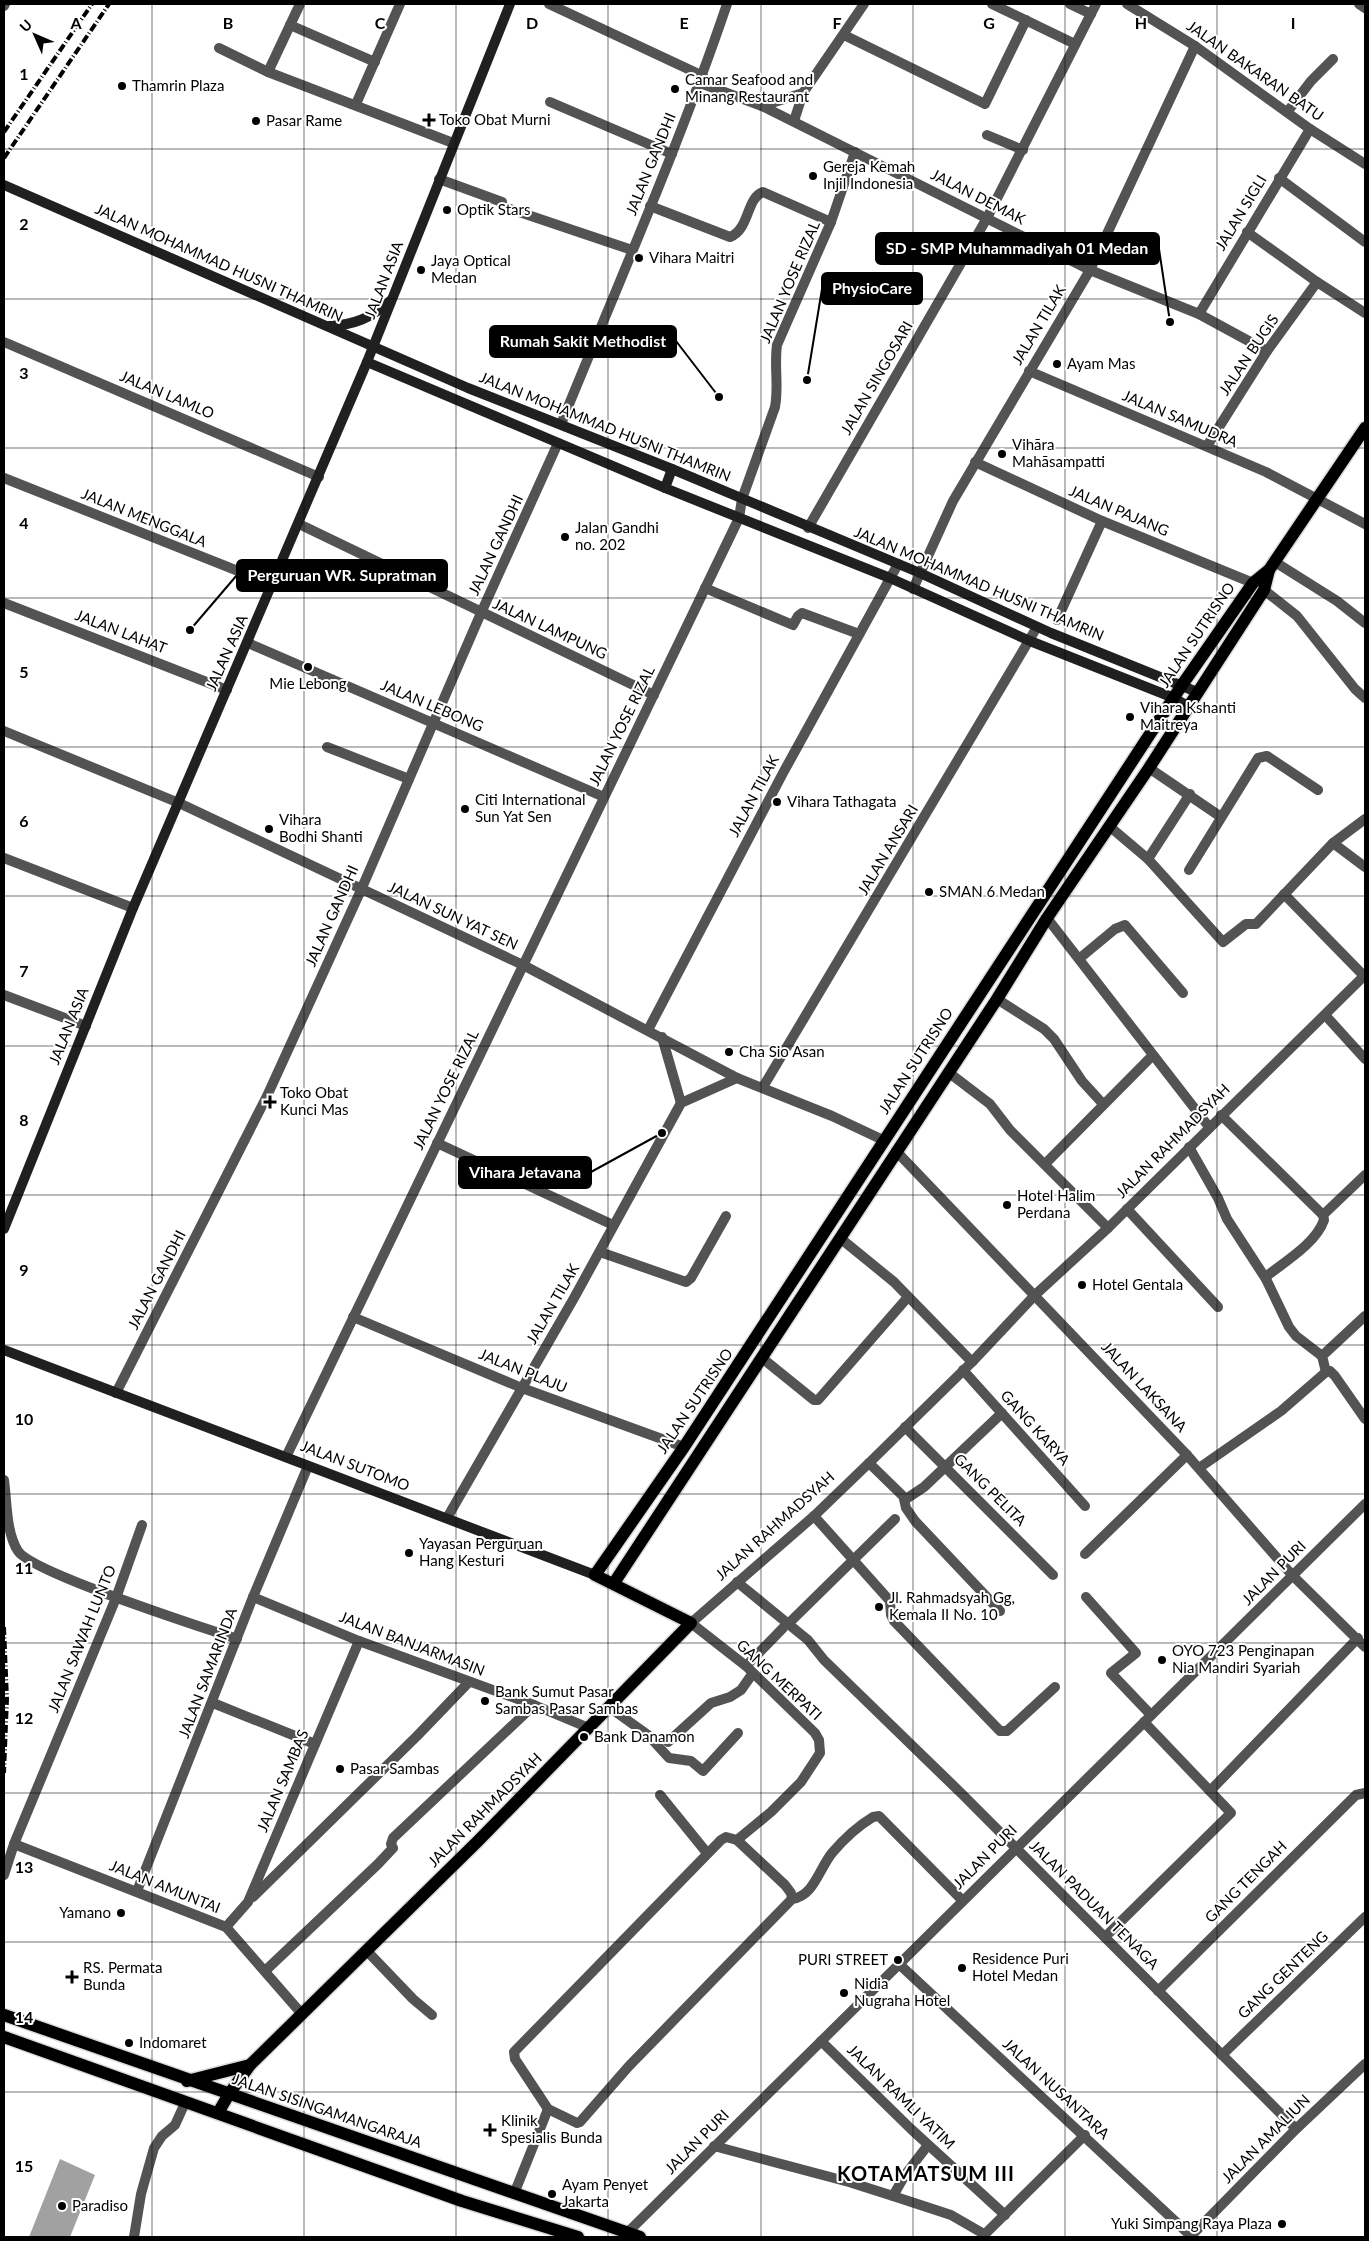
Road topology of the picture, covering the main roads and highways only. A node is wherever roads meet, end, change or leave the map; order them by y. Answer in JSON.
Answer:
{"nodes":[{"id":1,"x":510,"y":4,"type":"edge"},
{"id":2,"x":4,"y":185,"type":"edge"},
{"id":3,"x":392,"y":299,"type":"junction"},
{"id":4,"x":325,"y":326,"type":"junction"},
{"id":5,"x":373,"y":347,"type":"junction"},
{"id":6,"x":367,"y":362,"type":"junction"},
{"id":7,"x":1365,"y":428,"type":"edge"},
{"id":8,"x":672,"y":469,"type":"junction"},
{"id":9,"x":665,"y":488,"type":"junction"},
{"id":10,"x":1258,"y":586,"type":"junction"},
{"id":11,"x":1182,"y":685,"type":"junction"},
{"id":12,"x":1197,"y":692,"type":"junction"},
{"id":13,"x":1174,"y":698,"type":"junction"},
{"id":14,"x":1188,"y":706,"type":"junction"},
{"id":15,"x":4,"y":1229,"type":"edge"},
{"id":16,"x":4,"y":1350,"type":"edge"},
{"id":17,"x":596,"y":1575,"type":"junction"},
{"id":18,"x":614,"y":1584,"type":"junction"},
{"id":19,"x":691,"y":1623,"type":"joint"},
{"id":20,"x":4,"y":2015,"type":"edge"},
{"id":21,"x":4,"y":2037,"type":"edge"},
{"id":22,"x":118,"y":2056,"type":"junction"},
{"id":23,"x":250,"y":2065,"type":"junction"},
{"id":24,"x":110,"y":2075,"type":"junction"},
{"id":25,"x":187,"y":2081,"type":"junction"},
{"id":26,"x":229,"y":2094,"type":"junction"},
{"id":27,"x":218,"y":2113,"type":"junction"},
{"id":28,"x":561,"y":2234,"type":"edge"},
{"id":29,"x":578,"y":2237,"type":"edge"},
{"id":30,"x":640,"y":2237,"type":"edge"}],
"edges":[{"from":1,"to":3,"type":"main road","name":"JALAN ASIA"},
{"from":2,"to":4,"type":"main road","name":"JALAN MOHAMMAD HUSNI THAMRIN"},
{"from":3,"to":4,"type":"main road"},
{"from":3,"to":5,"type":"main road","name":"JALAN ASIA"},
{"from":4,"to":5,"type":"main road","name":"JALAN MOHAMMAD HUSNI THAMRIN"},
{"from":5,"to":6,"type":"main road","name":"JALAN ASIA"},
{"from":5,"to":8,"type":"main road","name":"JALAN MOHAMMAD HUSNI THAMRIN"},
{"from":6,"to":9,"type":"main road","name":"JALAN MOHAMMAD HUSNI THAMRIN"},
{"from":6,"to":15,"type":"main road","name":"JALAN ASIA"},
{"from":7,"to":10,"type":"main road","name":"JALAN SUTRISNO"},
{"from":8,"to":9,"type":"main road"},
{"from":8,"to":11,"type":"main road","name":"JALAN MOHAMMAD HUSNI THAMRIN"},
{"from":9,"to":13,"type":"main road","name":"JALAN MOHAMMAD HUSNI THAMRIN"},
{"from":10,"to":11,"type":"main road","name":"JALAN SUTRISNO"},
{"from":10,"to":12,"type":"main road","name":"JALAN SUTRISNO"},
{"from":11,"to":12,"type":"main road","name":"JALAN MOHAMMAD HUSNI THAMRIN"},
{"from":11,"to":13,"type":"main road","name":"JALAN SUTRISNO"},
{"from":12,"to":14,"type":"main road","name":"JALAN SUTRISNO"},
{"from":13,"to":14,"type":"main road","name":"JALAN MOHAMMAD HUSNI THAMRIN"},
{"from":13,"to":17,"type":"main road","name":"JALAN SUTRISNO"},
{"from":14,"to":18,"type":"main road","name":"JALAN SUTRISNO"},
{"from":16,"to":17,"type":"main road","name":"JALAN SUTOMO"},
{"from":17,"to":18,"type":"main road","name":"JALAN SUTOMO"},
{"from":18,"to":19,"type":"main road","name":"JALAN SUTOMO"},
{"from":19,"to":23,"type":"main road","name":"JALAN RAHMADSYAH"},
{"from":20,"to":22,"type":"main road","name":"JALAN SISINGAMANGARAJA"},
{"from":21,"to":24,"type":"main road"},
{"from":22,"to":24,"type":"main road"},
{"from":22,"to":25,"type":"main road","name":"JALAN SISINGAMANGARAJA"},
{"from":23,"to":25,"type":"main road"},
{"from":23,"to":26,"type":"main road","name":"JALAN RAHMADSYAH"},
{"from":24,"to":27,"type":"main road"},
{"from":25,"to":26,"type":"main road","name":"JALAN SISINGAMANGARAJA"},
{"from":26,"to":27,"type":"main road","name":"JALAN RAHMADSYAH"},
{"from":26,"to":30,"type":"main road","name":"JALAN SISINGAMANGARAJA"},
{"from":27,"to":28,"type":"main road"},
{"from":28,"to":29,"type":"main road"}]}
